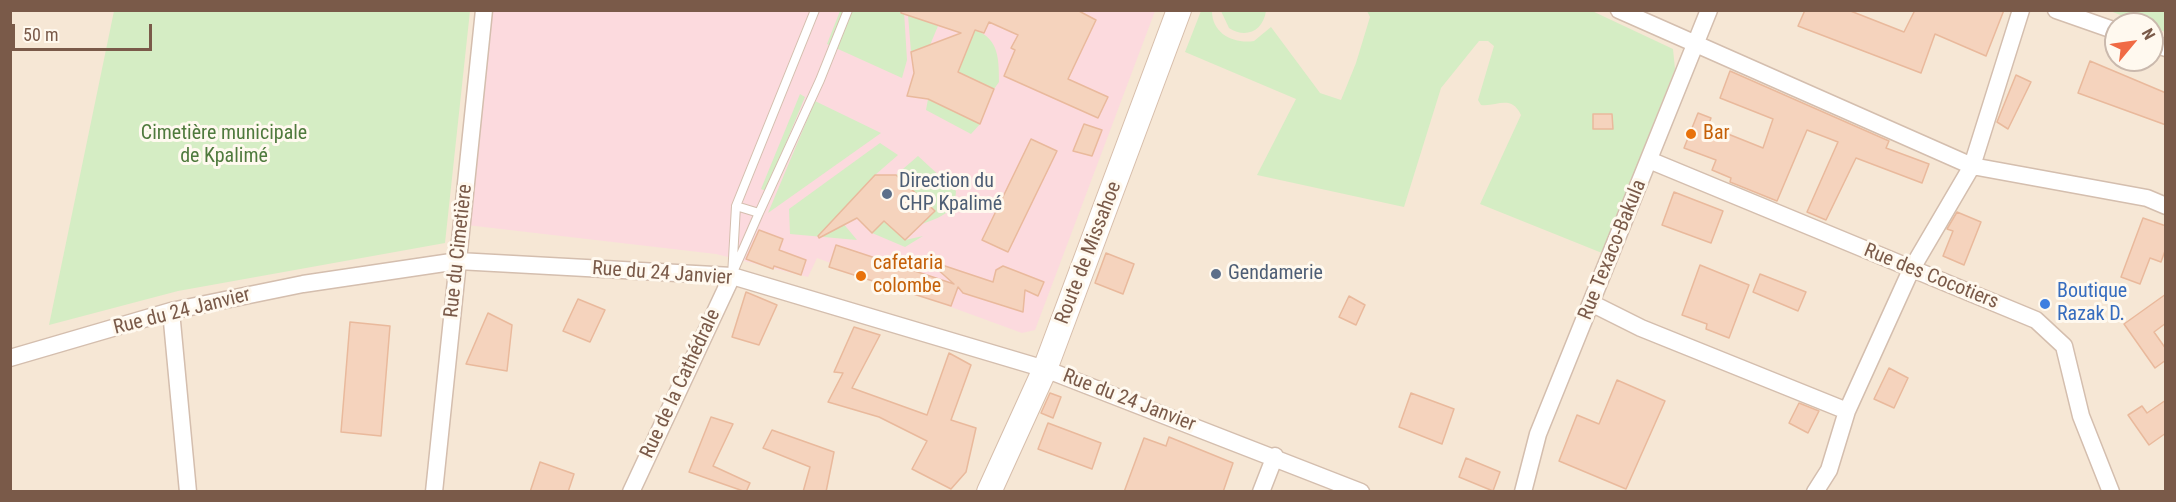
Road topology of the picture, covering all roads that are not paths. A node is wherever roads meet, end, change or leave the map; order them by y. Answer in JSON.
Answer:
{"nodes":[{"id":1,"x":484,"y":10,"type":"edge"},
{"id":2,"x":815,"y":10,"type":"edge"},
{"id":3,"x":848,"y":10,"type":"edge"},
{"id":4,"x":1179,"y":10,"type":"edge"},
{"id":5,"x":1620,"y":10,"type":"edge"},
{"id":6,"x":1709,"y":10,"type":"edge"},
{"id":7,"x":2021,"y":10,"type":"edge"},
{"id":8,"x":2055,"y":10,"type":"edge"},
{"id":9,"x":2104,"y":27,"type":"edge"},
{"id":10,"x":1695,"y":44,"type":"junction"},
{"id":11,"x":1649,"y":160,"type":"junction"},
{"id":12,"x":1972,"y":166,"type":"junction"},
{"id":13,"x":736,"y":206,"type":"junction"},
{"id":14,"x":2166,"y":206,"type":"edge"},
{"id":15,"x":759,"y":213,"type":"junction"},
{"id":16,"x":458,"y":261,"type":"junction"},
{"id":17,"x":1911,"y":270,"type":"junction"},
{"id":18,"x":732,"y":276,"type":"junction"},
{"id":19,"x":1591,"y":303,"type":"junction"},
{"id":20,"x":171,"y":311,"type":"junction"},
{"id":21,"x":10,"y":358,"type":"edge"},
{"id":22,"x":1045,"y":369,"type":"junction"},
{"id":23,"x":1847,"y":411,"type":"junction"},
{"id":24,"x":1275,"y":456,"type":"junction"},
{"id":25,"x":188,"y":492,"type":"edge"},
{"id":26,"x":434,"y":492,"type":"edge"},
{"id":27,"x":631,"y":492,"type":"edge"},
{"id":28,"x":989,"y":492,"type":"edge"},
{"id":29,"x":1261,"y":492,"type":"edge"},
{"id":30,"x":1361,"y":492,"type":"edge"},
{"id":31,"x":1523,"y":492,"type":"edge"},
{"id":32,"x":1815,"y":492,"type":"edge"},
{"id":33,"x":2111,"y":492,"type":"edge"}],
"edges":[{"from":1,"to":16,"type":"street","name":"Rue du Cimetière"},
{"from":2,"to":13,"type":"lane"},
{"from":3,"to":15,"type":"lane"},
{"from":4,"to":22,"type":"main road","name":"Route de Missahoe"},
{"from":5,"to":10,"type":"street"},
{"from":6,"to":10,"type":"street","name":"Rue Texaco-Bakula"},
{"from":7,"to":12,"type":"street"},
{"from":8,"to":9,"type":"street"},
{"from":10,"to":11,"type":"street","name":"Rue Texaco-Bakula"},
{"from":10,"to":12,"type":"street"},
{"from":11,"to":17,"type":"street","name":"Rue des Cocotiers"},
{"from":11,"to":19,"type":"street","name":"Rue Texaco-Bakula"},
{"from":12,"to":14,"type":"street"},
{"from":12,"to":17,"type":"street"},
{"from":13,"to":15,"type":"lane"},
{"from":13,"to":18,"type":"lane"},
{"from":15,"to":18,"type":"lane"},
{"from":16,"to":18,"type":"street","name":"Rue du 24 Janvier"},
{"from":16,"to":20,"type":"street","name":"Rue du 24 Janvier"},
{"from":16,"to":26,"type":"street","name":"Rue du Cimetière"},
{"from":17,"to":23,"type":"street"},
{"from":17,"to":33,"type":"street","name":"Rue des Cocotiers"},
{"from":18,"to":22,"type":"street","name":"Rue du 24 Janvier"},
{"from":18,"to":27,"type":"street","name":"Rue de la Cathédrale"},
{"from":19,"to":23,"type":"street"},
{"from":19,"to":31,"type":"street","name":"Rue Texaco-Bakula"},
{"from":20,"to":21,"type":"street","name":"Rue du 24 Janvier"},
{"from":20,"to":25,"type":"street"},
{"from":22,"to":24,"type":"street","name":"Rue du 24 Janvier"},
{"from":22,"to":28,"type":"main road","name":"Route de Missahoe"},
{"from":23,"to":32,"type":"street"},
{"from":24,"to":29,"type":"street"},
{"from":24,"to":30,"type":"street","name":"Rue du 24 Janvier"}]}
